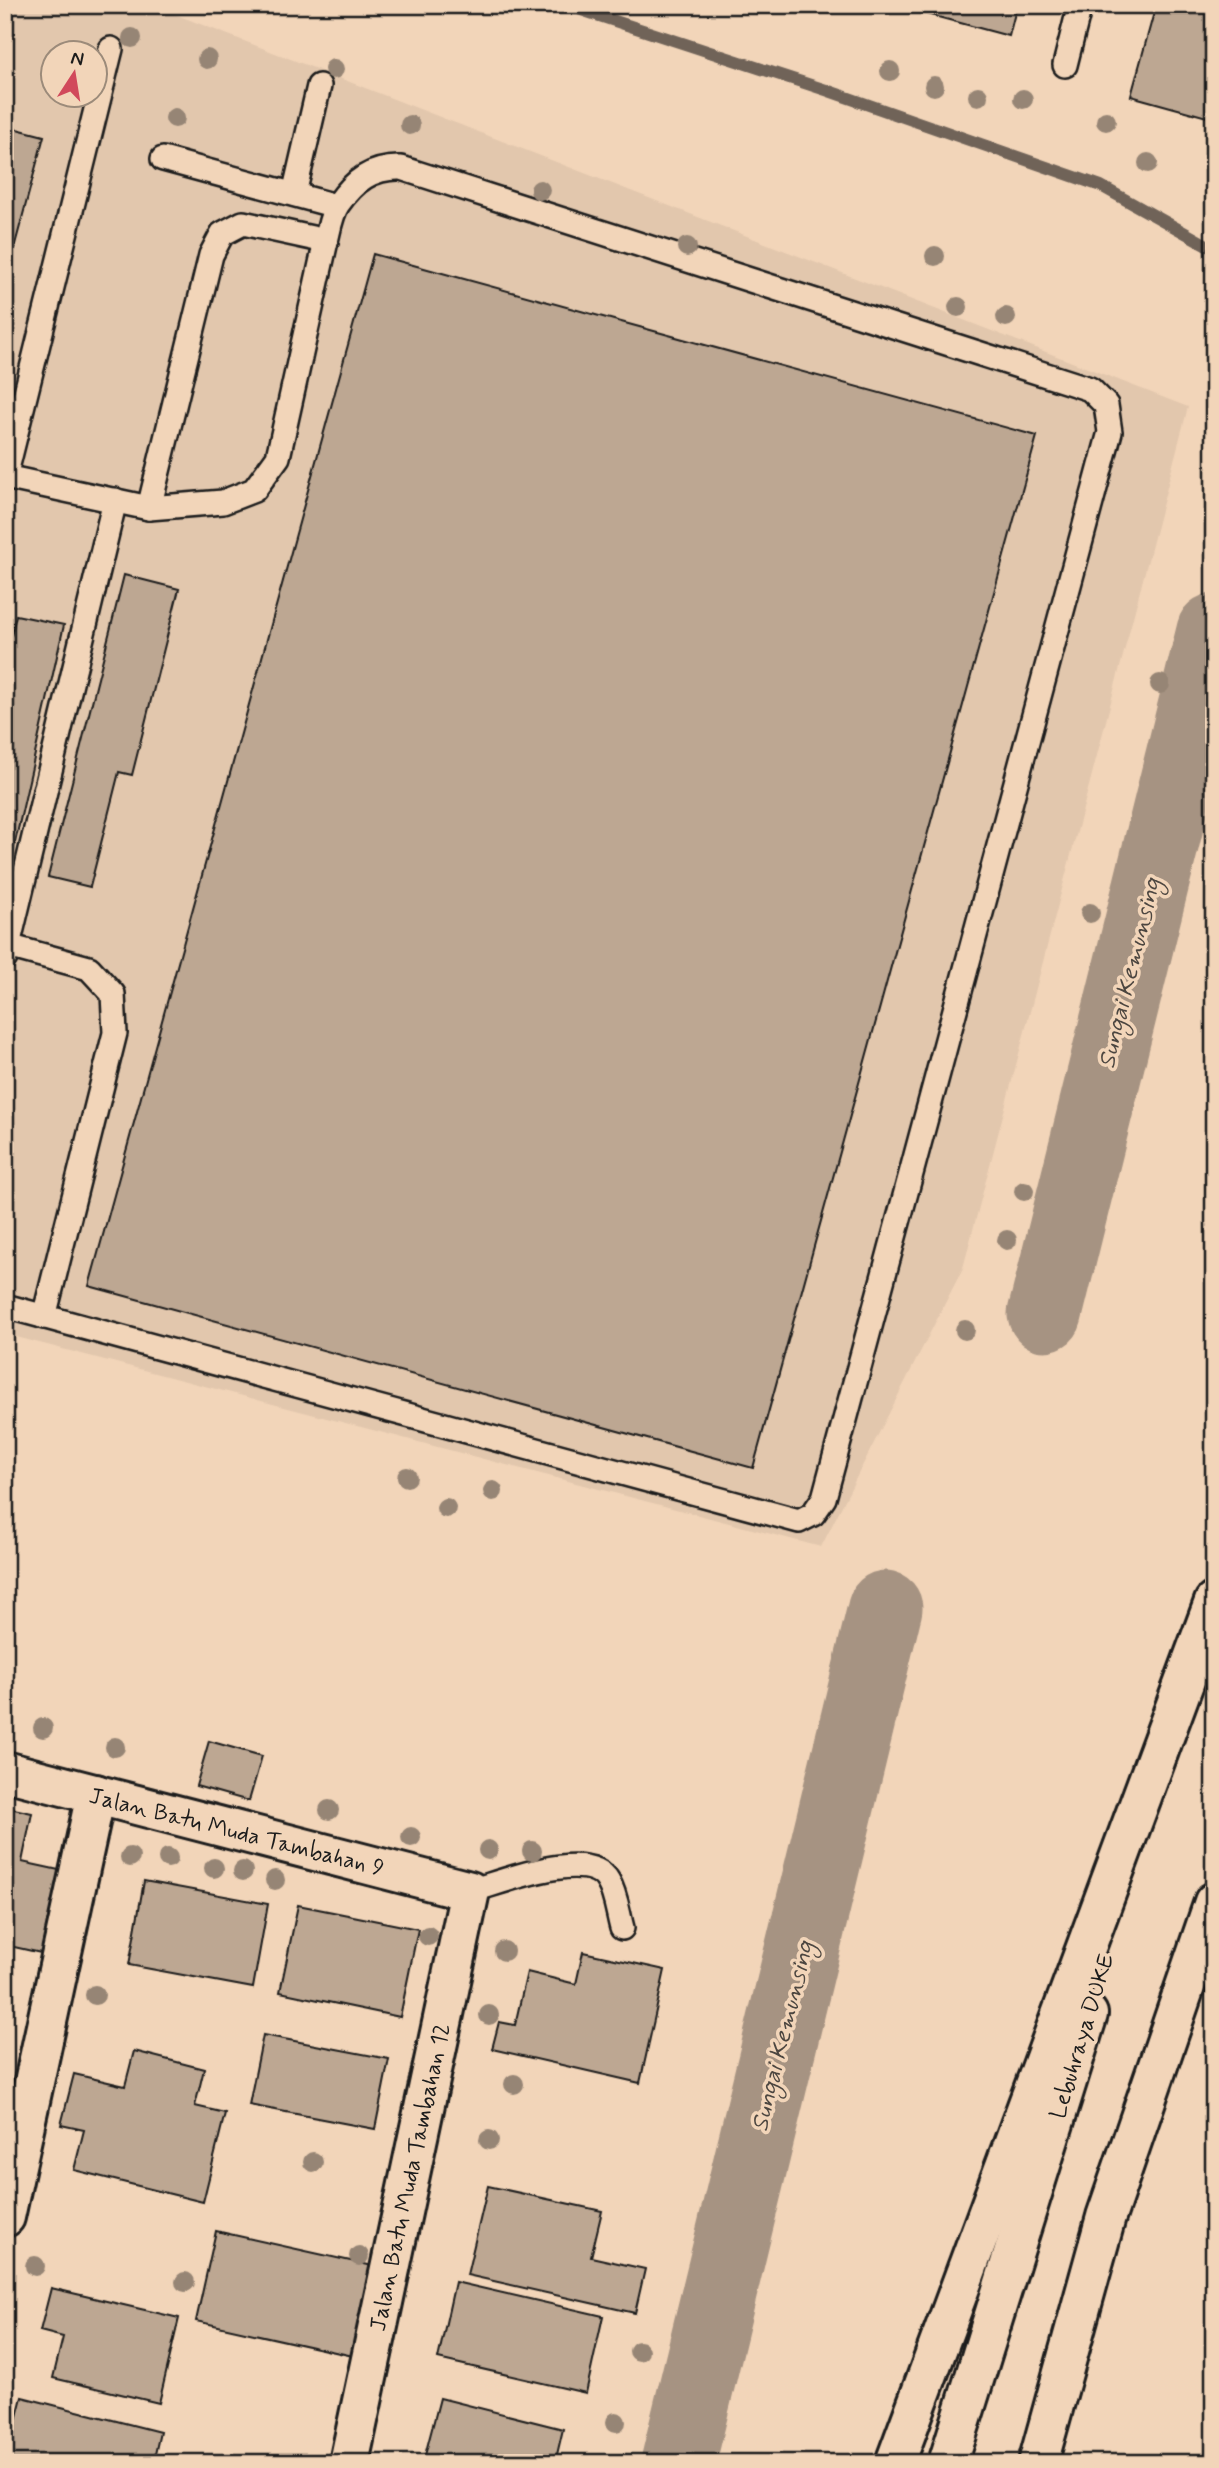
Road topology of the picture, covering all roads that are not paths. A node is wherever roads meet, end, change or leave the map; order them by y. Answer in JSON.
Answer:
{"nodes":[{"id":1,"x":1080,"y":5,"type":"edge"},
{"id":2,"x":111,"y":49,"type":"dead end"},
{"id":3,"x":1065,"y":65,"type":"dead end"},
{"id":4,"x":319,"y":86,"type":"dead end"},
{"id":5,"x":163,"y":159,"type":"dead end"},
{"id":6,"x":293,"y":194,"type":"junction"},
{"id":7,"x":336,"y":206,"type":"junction"},
{"id":8,"x":326,"y":241,"type":"junction"},
{"id":9,"x":5,"y":477,"type":"edge"},
{"id":10,"x":115,"y":500,"type":"junction"},
{"id":11,"x":149,"y":508,"type":"junction"},
{"id":12,"x":7,"y":952,"type":"edge"},
{"id":13,"x":5,"y":1306,"type":"edge"},
{"id":14,"x":44,"y":1317,"type":"junction"},
{"id":15,"x":1214,"y":1602,"type":"edge"},
{"id":16,"x":1214,"y":1610,"type":"edge"},
{"id":17,"x":5,"y":1771,"type":"edge"},
{"id":18,"x":96,"y":1794,"type":"junction"},
{"id":19,"x":470,"y":1891,"type":"junction"},
{"id":20,"x":1214,"y":1902,"type":"edge"},
{"id":21,"x":622,"y":1928,"type":"dead end"},
{"id":22,"x":5,"y":2217,"type":"edge"},
{"id":23,"x":349,"y":2463,"type":"edge"},
{"id":24,"x":895,"y":2463,"type":"edge"},
{"id":25,"x":948,"y":2463,"type":"edge"},
{"id":26,"x":1038,"y":2463,"type":"edge"}],
"edges":[{"from":1,"to":3,"type":"lane"},
{"from":2,"to":9,"type":"lane"},
{"from":4,"to":6,"type":"lane"},
{"from":5,"to":6,"type":"lane"},
{"from":6,"to":7,"type":"lane"},
{"from":7,"to":8,"type":"lane"},
{"from":7,"to":14,"type":"lane"},
{"from":8,"to":11,"type":"lane"},
{"from":8,"to":11,"type":"lane"},
{"from":9,"to":10,"type":"lane"},
{"from":10,"to":11,"type":"lane"},
{"from":10,"to":12,"type":"lane"},
{"from":12,"to":14,"type":"lane"},
{"from":13,"to":14,"type":"lane"},
{"from":15,"to":24,"type":"main road"},
{"from":16,"to":25,"type":"main road","name":"Lebuhraya DUKE"},
{"from":17,"to":18,"type":"main road","name":"Jalan Batu Muda Tambahan 9"},
{"from":18,"to":19,"type":"main road","name":"Jalan Batu Muda Tambahan 9"},
{"from":18,"to":22,"type":"main road"},
{"from":19,"to":21,"type":"lane"},
{"from":19,"to":23,"type":"main road","name":"Jalan Batu Muda Tambahan 12"},
{"from":20,"to":26,"type":"main road"}]}
